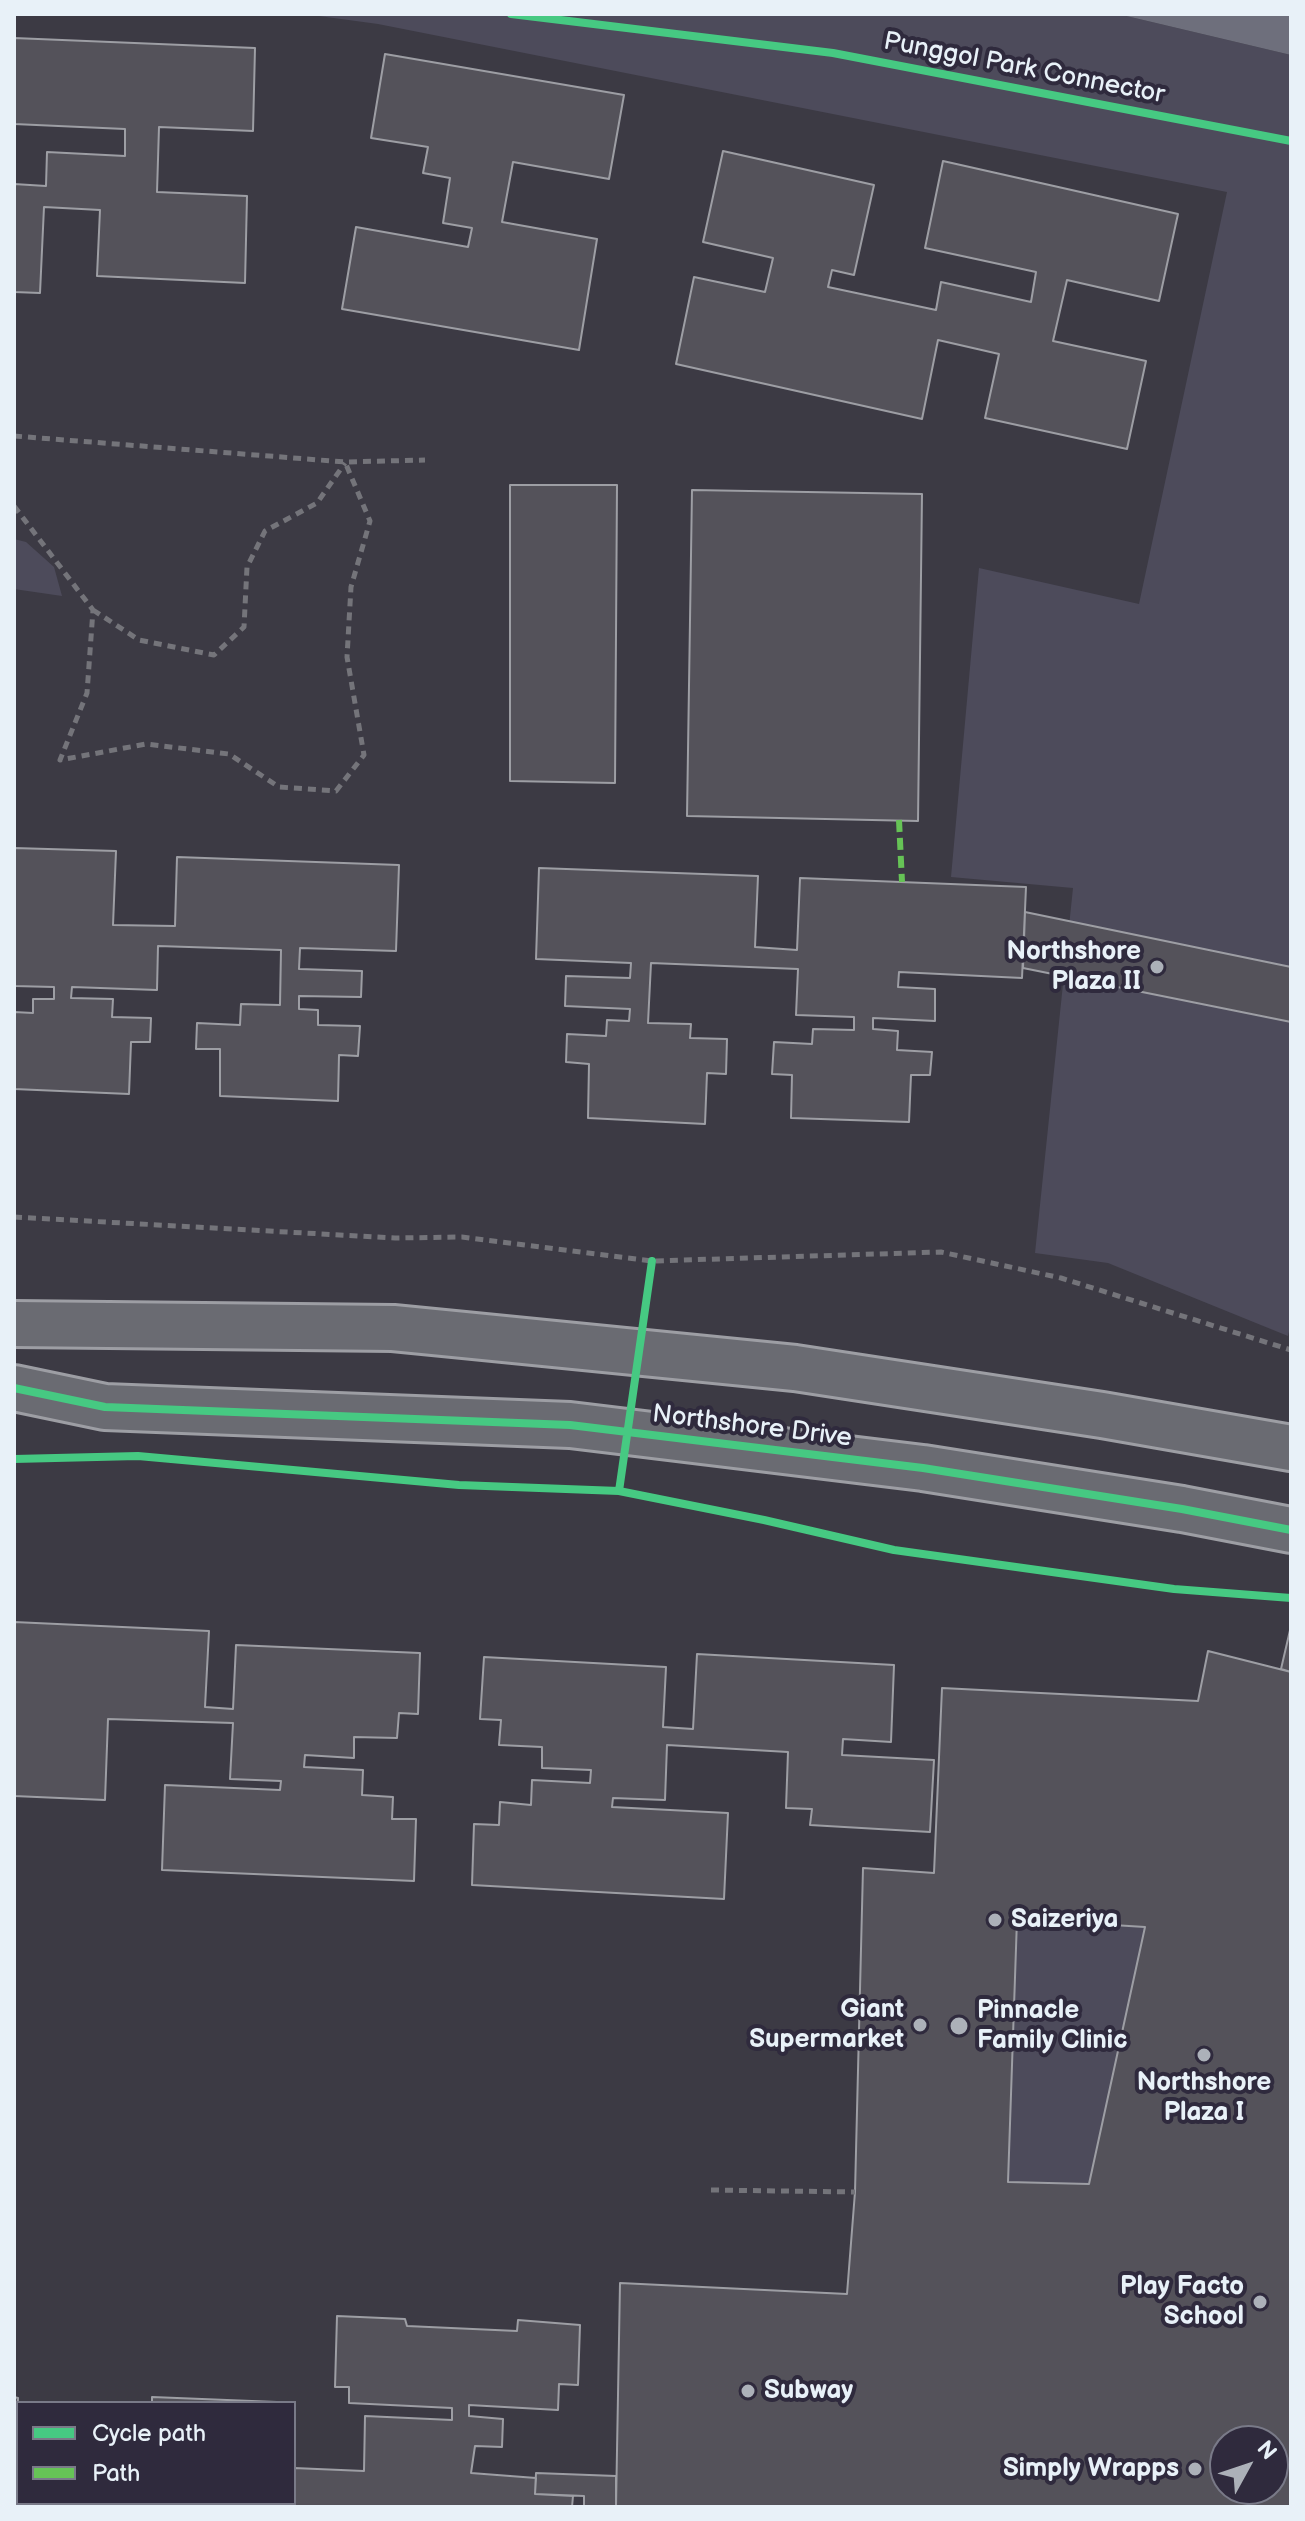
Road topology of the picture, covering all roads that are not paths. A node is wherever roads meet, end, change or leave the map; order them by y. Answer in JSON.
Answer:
{"nodes":[{"id":1,"x":14,"y":1324,"type":"edge"},
{"id":2,"x":14,"y":1388,"type":"edge"},
{"id":3,"x":1291,"y":1448,"type":"edge"},
{"id":4,"x":1291,"y":1530,"type":"edge"}],
"edges":[{"from":1,"to":3,"type":"street"},
{"from":2,"to":4,"type":"street","name":"Northshore Drive"}]}
